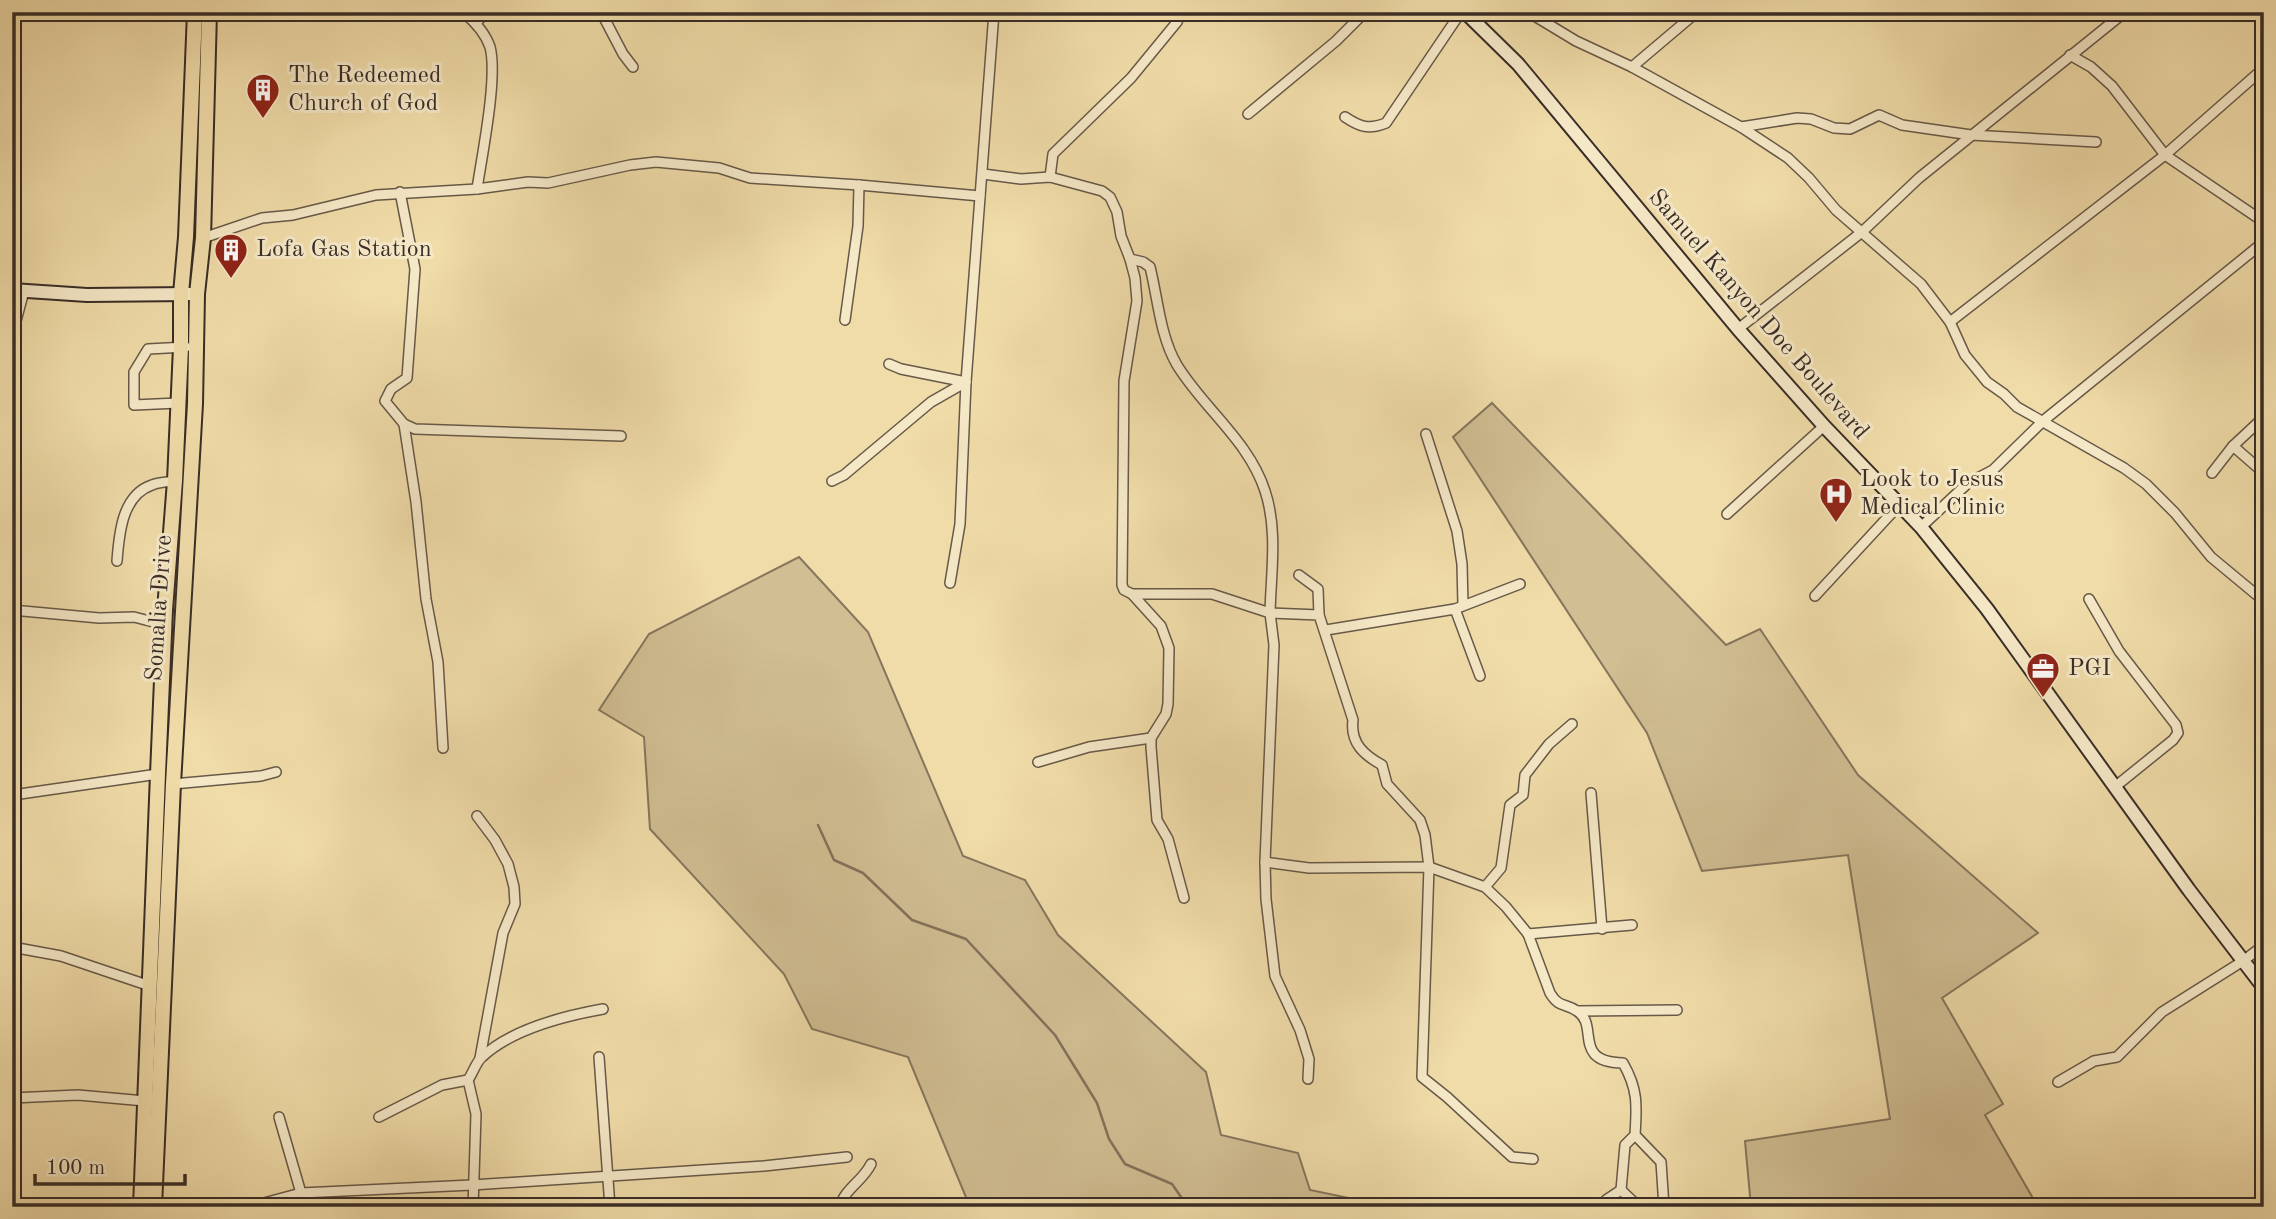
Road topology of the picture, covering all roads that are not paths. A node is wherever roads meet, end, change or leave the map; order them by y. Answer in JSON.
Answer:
{"nodes":[{"id":1,"x":195,"y":12,"type":"edge"},
{"id":2,"x":209,"y":12,"type":"edge"},
{"id":3,"x":463,"y":12,"type":"edge"},
{"id":4,"x":486,"y":12,"type":"edge"},
{"id":5,"x":601,"y":12,"type":"edge"},
{"id":6,"x":993,"y":12,"type":"edge"},
{"id":7,"x":1181,"y":12,"type":"edge"},
{"id":8,"x":1365,"y":12,"type":"edge"},
{"id":9,"x":1463,"y":12,"type":"edge"},
{"id":10,"x":1528,"y":12,"type":"edge"},
{"id":11,"x":1697,"y":12,"type":"edge"},
{"id":12,"x":2124,"y":12,"type":"edge"},
{"id":13,"x":476,"y":23,"type":"junction"},
{"id":14,"x":2070,"y":55,"type":"junction"},
{"id":15,"x":633,"y":67,"type":"dead end"},
{"id":16,"x":1632,"y":67,"type":"junction"},
{"id":17,"x":2264,"y":68,"type":"edge"},
{"id":18,"x":1248,"y":114,"type":"dead end"},
{"id":19,"x":1345,"y":117,"type":"dead end"},
{"id":20,"x":1741,"y":127,"type":"junction"},
{"id":21,"x":1972,"y":135,"type":"junction"},
{"id":22,"x":2096,"y":142,"type":"dead end"},
{"id":23,"x":2165,"y":155,"type":"junction"},
{"id":24,"x":983,"y":174,"type":"junction"},
{"id":25,"x":1050,"y":177,"type":"junction"},
{"id":26,"x":859,"y":185,"type":"junction"},
{"id":27,"x":477,"y":190,"type":"junction"},
{"id":28,"x":400,"y":192,"type":"junction"},
{"id":29,"x":980,"y":196,"type":"junction"},
{"id":30,"x":2264,"y":222,"type":"edge"},
{"id":31,"x":1862,"y":232,"type":"junction"},
{"id":32,"x":2264,"y":236,"type":"edge"},
{"id":33,"x":203,"y":238,"type":"junction"},
{"id":34,"x":1130,"y":259,"type":"junction"},
{"id":35,"x":18,"y":290,"type":"edge"},
{"id":36,"x":181,"y":294,"type":"junction"},
{"id":37,"x":197,"y":294,"type":"junction"},
{"id":38,"x":845,"y":320,"type":"dead end"},
{"id":39,"x":1951,"y":322,"type":"junction"},
{"id":40,"x":1738,"y":329,"type":"junction"},
{"id":41,"x":12,"y":336,"type":"edge"},
{"id":42,"x":181,"y":347,"type":"junction"},
{"id":43,"x":196,"y":347,"type":"junction"},
{"id":44,"x":889,"y":364,"type":"dead end"},
{"id":45,"x":966,"y":382,"type":"junction"},
{"id":46,"x":178,"y":403,"type":"junction"},
{"id":47,"x":2264,"y":416,"type":"edge"},
{"id":48,"x":2043,"y":421,"type":"junction"},
{"id":49,"x":404,"y":424,"type":"junction"},
{"id":50,"x":1824,"y":426,"type":"junction"},
{"id":51,"x":1426,"y":433,"type":"dead end"},
{"id":52,"x":621,"y":436,"type":"dead end"},
{"id":53,"x":2233,"y":446,"type":"junction"},
{"id":54,"x":2212,"y":473,"type":"dead end"},
{"id":55,"x":2264,"y":473,"type":"edge"},
{"id":56,"x":174,"y":481,"type":"junction"},
{"id":57,"x":832,"y":481,"type":"dead end"},
{"id":58,"x":1900,"y":504,"type":"junction"},
{"id":59,"x":1727,"y":514,"type":"dead end"},
{"id":60,"x":1921,"y":527,"type":"junction"},
{"id":61,"x":117,"y":561,"type":"dead end"},
{"id":62,"x":1299,"y":575,"type":"dead end"},
{"id":63,"x":950,"y":583,"type":"dead end"},
{"id":64,"x":1520,"y":584,"type":"dead end"},
{"id":65,"x":1132,"y":594,"type":"junction"},
{"id":66,"x":2262,"y":595,"type":"edge"},
{"id":67,"x":1815,"y":596,"type":"dead end"},
{"id":68,"x":2089,"y":599,"type":"dead end"},
{"id":69,"x":1459,"y":607,"type":"junction"},
{"id":70,"x":12,"y":610,"type":"edge"},
{"id":71,"x":1270,"y":613,"type":"junction"},
{"id":72,"x":1319,"y":615,"type":"junction"},
{"id":73,"x":165,"y":625,"type":"junction"},
{"id":74,"x":1326,"y":630,"type":"junction"},
{"id":75,"x":1480,"y":676,"type":"dead end"},
{"id":76,"x":1572,"y":724,"type":"dead end"},
{"id":77,"x":1151,"y":738,"type":"junction"},
{"id":78,"x":443,"y":748,"type":"dead end"},
{"id":79,"x":1038,"y":762,"type":"dead end"},
{"id":80,"x":276,"y":772,"type":"dead end"},
{"id":81,"x":158,"y":774,"type":"junction"},
{"id":82,"x":173,"y":784,"type":"junction"},
{"id":83,"x":2116,"y":786,"type":"junction"},
{"id":84,"x":1591,"y":793,"type":"dead end"},
{"id":85,"x":13,"y":795,"type":"edge"},
{"id":86,"x":477,"y":816,"type":"dead end"},
{"id":87,"x":1265,"y":862,"type":"junction"},
{"id":88,"x":1429,"y":867,"type":"junction"},
{"id":89,"x":1485,"y":887,"type":"junction"},
{"id":90,"x":1184,"y":898,"type":"dead end"},
{"id":91,"x":1632,"y":925,"type":"dead end"},
{"id":92,"x":1602,"y":929,"type":"junction"},
{"id":93,"x":1528,"y":934,"type":"junction"},
{"id":94,"x":2264,"y":945,"type":"edge"},
{"id":95,"x":12,"y":947,"type":"edge"},
{"id":96,"x":2243,"y":961,"type":"junction"},
{"id":97,"x":150,"y":986,"type":"junction"},
{"id":98,"x":2264,"y":988,"type":"edge"},
{"id":99,"x":603,"y":1009,"type":"dead end"},
{"id":100,"x":1677,"y":1010,"type":"dead end"},
{"id":101,"x":1578,"y":1011,"type":"junction"},
{"id":102,"x":598,"y":1057,"type":"dead end"},
{"id":103,"x":480,"y":1058,"type":"junction"},
{"id":104,"x":1308,"y":1079,"type":"dead end"},
{"id":105,"x":468,"y":1080,"type":"junction"},
{"id":106,"x":2058,"y":1082,"type":"dead end"},
{"id":107,"x":12,"y":1098,"type":"edge"},
{"id":108,"x":145,"y":1101,"type":"junction"},
{"id":109,"x":279,"y":1117,"type":"dead end"},
{"id":110,"x":379,"y":1117,"type":"dead end"},
{"id":111,"x":1636,"y":1135,"type":"junction"},
{"id":112,"x":847,"y":1157,"type":"dead end"},
{"id":113,"x":1534,"y":1159,"type":"dead end"},
{"id":114,"x":871,"y":1164,"type":"dead end"},
{"id":115,"x":606,"y":1175,"type":"junction"},
{"id":116,"x":472,"y":1185,"type":"junction"},
{"id":117,"x":1621,"y":1190,"type":"junction"},
{"id":118,"x":301,"y":1193,"type":"junction"},
{"id":119,"x":1606,"y":1200,"type":"dead end"},
{"id":120,"x":141,"y":1207,"type":"edge"},
{"id":121,"x":154,"y":1207,"type":"edge"},
{"id":122,"x":249,"y":1207,"type":"edge"},
{"id":123,"x":473,"y":1207,"type":"edge"},
{"id":124,"x":610,"y":1207,"type":"edge"},
{"id":125,"x":840,"y":1207,"type":"edge"},
{"id":126,"x":1639,"y":1207,"type":"edge"},
{"id":127,"x":1664,"y":1207,"type":"edge"}],
"edges":[{"from":1,"to":36,"type":"main road","name":"Somalia Drive"},
{"from":2,"to":33,"type":"main road","name":"Somalia Drive"},
{"from":3,"to":13,"type":"street"},
{"from":4,"to":13,"type":"street"},
{"from":5,"to":15,"type":"street"},
{"from":6,"to":24,"type":"street"},
{"from":7,"to":25,"type":"street"},
{"from":8,"to":18,"type":"street"},
{"from":9,"to":19,"type":"street"},
{"from":9,"to":40,"type":"street","name":"Samuel Kanyon Doe Boulevard"},
{"from":10,"to":16,"type":"street"},
{"from":11,"to":16,"type":"street"},
{"from":12,"to":14,"type":"street"},
{"from":13,"to":27,"type":"street"},
{"from":14,"to":21,"type":"street"},
{"from":14,"to":23,"type":"street"},
{"from":16,"to":20,"type":"street"},
{"from":17,"to":23,"type":"street"},
{"from":20,"to":21,"type":"street"},
{"from":20,"to":31,"type":"street"},
{"from":21,"to":22,"type":"street"},
{"from":21,"to":31,"type":"street"},
{"from":23,"to":30,"type":"street"},
{"from":23,"to":39,"type":"street"},
{"from":24,"to":25,"type":"street"},
{"from":24,"to":29,"type":"street"},
{"from":25,"to":34,"type":"street"},
{"from":26,"to":27,"type":"street"},
{"from":26,"to":29,"type":"street"},
{"from":26,"to":38,"type":"street"},
{"from":27,"to":28,"type":"street"},
{"from":28,"to":33,"type":"street"},
{"from":28,"to":49,"type":"street"},
{"from":29,"to":45,"type":"street"},
{"from":31,"to":39,"type":"street"},
{"from":31,"to":40,"type":"street"},
{"from":32,"to":48,"type":"street"},
{"from":33,"to":37,"type":"main road","name":"Somalia Drive"},
{"from":34,"to":65,"type":"street"},
{"from":34,"to":71,"type":"street"},
{"from":35,"to":36,"type":"street"},
{"from":35,"to":41,"type":"street"},
{"from":36,"to":37,"type":"street"},
{"from":36,"to":42,"type":"main road","name":"Somalia Drive"},
{"from":37,"to":43,"type":"main road","name":"Somalia Drive"},
{"from":39,"to":48,"type":"street"},
{"from":40,"to":50,"type":"street","name":"Samuel Kanyon Doe Boulevard"},
{"from":42,"to":43,"type":"street"},
{"from":42,"to":46,"type":"main road","name":"Somalia Drive"},
{"from":42,"to":46,"type":"street"},
{"from":43,"to":82,"type":"main road","name":"Somalia Drive"},
{"from":44,"to":45,"type":"street"},
{"from":45,"to":57,"type":"street"},
{"from":45,"to":63,"type":"street"},
{"from":46,"to":56,"type":"main road","name":"Somalia Drive"},
{"from":47,"to":53,"type":"street"},
{"from":48,"to":60,"type":"street"},
{"from":48,"to":66,"type":"street"},
{"from":49,"to":52,"type":"street"},
{"from":49,"to":78,"type":"street"},
{"from":50,"to":58,"type":"street","name":"Samuel Kanyon Doe Boulevard"},
{"from":50,"to":59,"type":"street"},
{"from":51,"to":69,"type":"street"},
{"from":53,"to":54,"type":"street"},
{"from":53,"to":55,"type":"street"},
{"from":56,"to":61,"type":"street"},
{"from":56,"to":73,"type":"main road","name":"Somalia Drive"},
{"from":58,"to":60,"type":"street","name":"Samuel Kanyon Doe Boulevard"},
{"from":58,"to":67,"type":"street"},
{"from":60,"to":83,"type":"street","name":"Samuel Kanyon Doe Boulevard"},
{"from":62,"to":72,"type":"street"},
{"from":64,"to":69,"type":"street"},
{"from":65,"to":71,"type":"street"},
{"from":65,"to":77,"type":"street"},
{"from":68,"to":83,"type":"street"},
{"from":69,"to":74,"type":"street"},
{"from":69,"to":75,"type":"street"},
{"from":70,"to":73,"type":"street"},
{"from":71,"to":72,"type":"street"},
{"from":71,"to":87,"type":"street"},
{"from":72,"to":74,"type":"street"},
{"from":73,"to":81,"type":"main road","name":"Somalia Drive"},
{"from":74,"to":88,"type":"street"},
{"from":76,"to":89,"type":"street"},
{"from":77,"to":79,"type":"street"},
{"from":77,"to":90,"type":"street"},
{"from":80,"to":82,"type":"street"},
{"from":81,"to":85,"type":"street"},
{"from":81,"to":97,"type":"main road","name":"Somalia Drive"},
{"from":82,"to":121,"type":"main road","name":"Somalia Drive"},
{"from":83,"to":96,"type":"street","name":"Samuel Kanyon Doe Boulevard"},
{"from":84,"to":92,"type":"street"},
{"from":86,"to":103,"type":"street"},
{"from":87,"to":88,"type":"street"},
{"from":87,"to":104,"type":"street"},
{"from":88,"to":89,"type":"street"},
{"from":88,"to":113,"type":"street"},
{"from":89,"to":93,"type":"street"},
{"from":91,"to":92,"type":"street"},
{"from":92,"to":93,"type":"street"},
{"from":93,"to":101,"type":"street"},
{"from":94,"to":96,"type":"street"},
{"from":95,"to":97,"type":"street"},
{"from":96,"to":98,"type":"street","name":"Samuel Kanyon Doe Boulevard"},
{"from":96,"to":106,"type":"street"},
{"from":97,"to":108,"type":"main road","name":"Somalia Drive"},
{"from":99,"to":103,"type":"street"},
{"from":100,"to":101,"type":"street"},
{"from":101,"to":111,"type":"street"},
{"from":102,"to":115,"type":"street"},
{"from":103,"to":105,"type":"street"},
{"from":105,"to":110,"type":"street"},
{"from":105,"to":116,"type":"street"},
{"from":107,"to":108,"type":"street"},
{"from":108,"to":120,"type":"main road","name":"Somalia Drive"},
{"from":109,"to":118,"type":"street"},
{"from":111,"to":117,"type":"street"},
{"from":111,"to":127,"type":"street"},
{"from":112,"to":115,"type":"street"},
{"from":114,"to":125,"type":"street"},
{"from":115,"to":116,"type":"street"},
{"from":115,"to":124,"type":"street"},
{"from":116,"to":118,"type":"street"},
{"from":116,"to":123,"type":"street"},
{"from":117,"to":119,"type":"street"},
{"from":117,"to":126,"type":"street"},
{"from":118,"to":122,"type":"street"}]}
